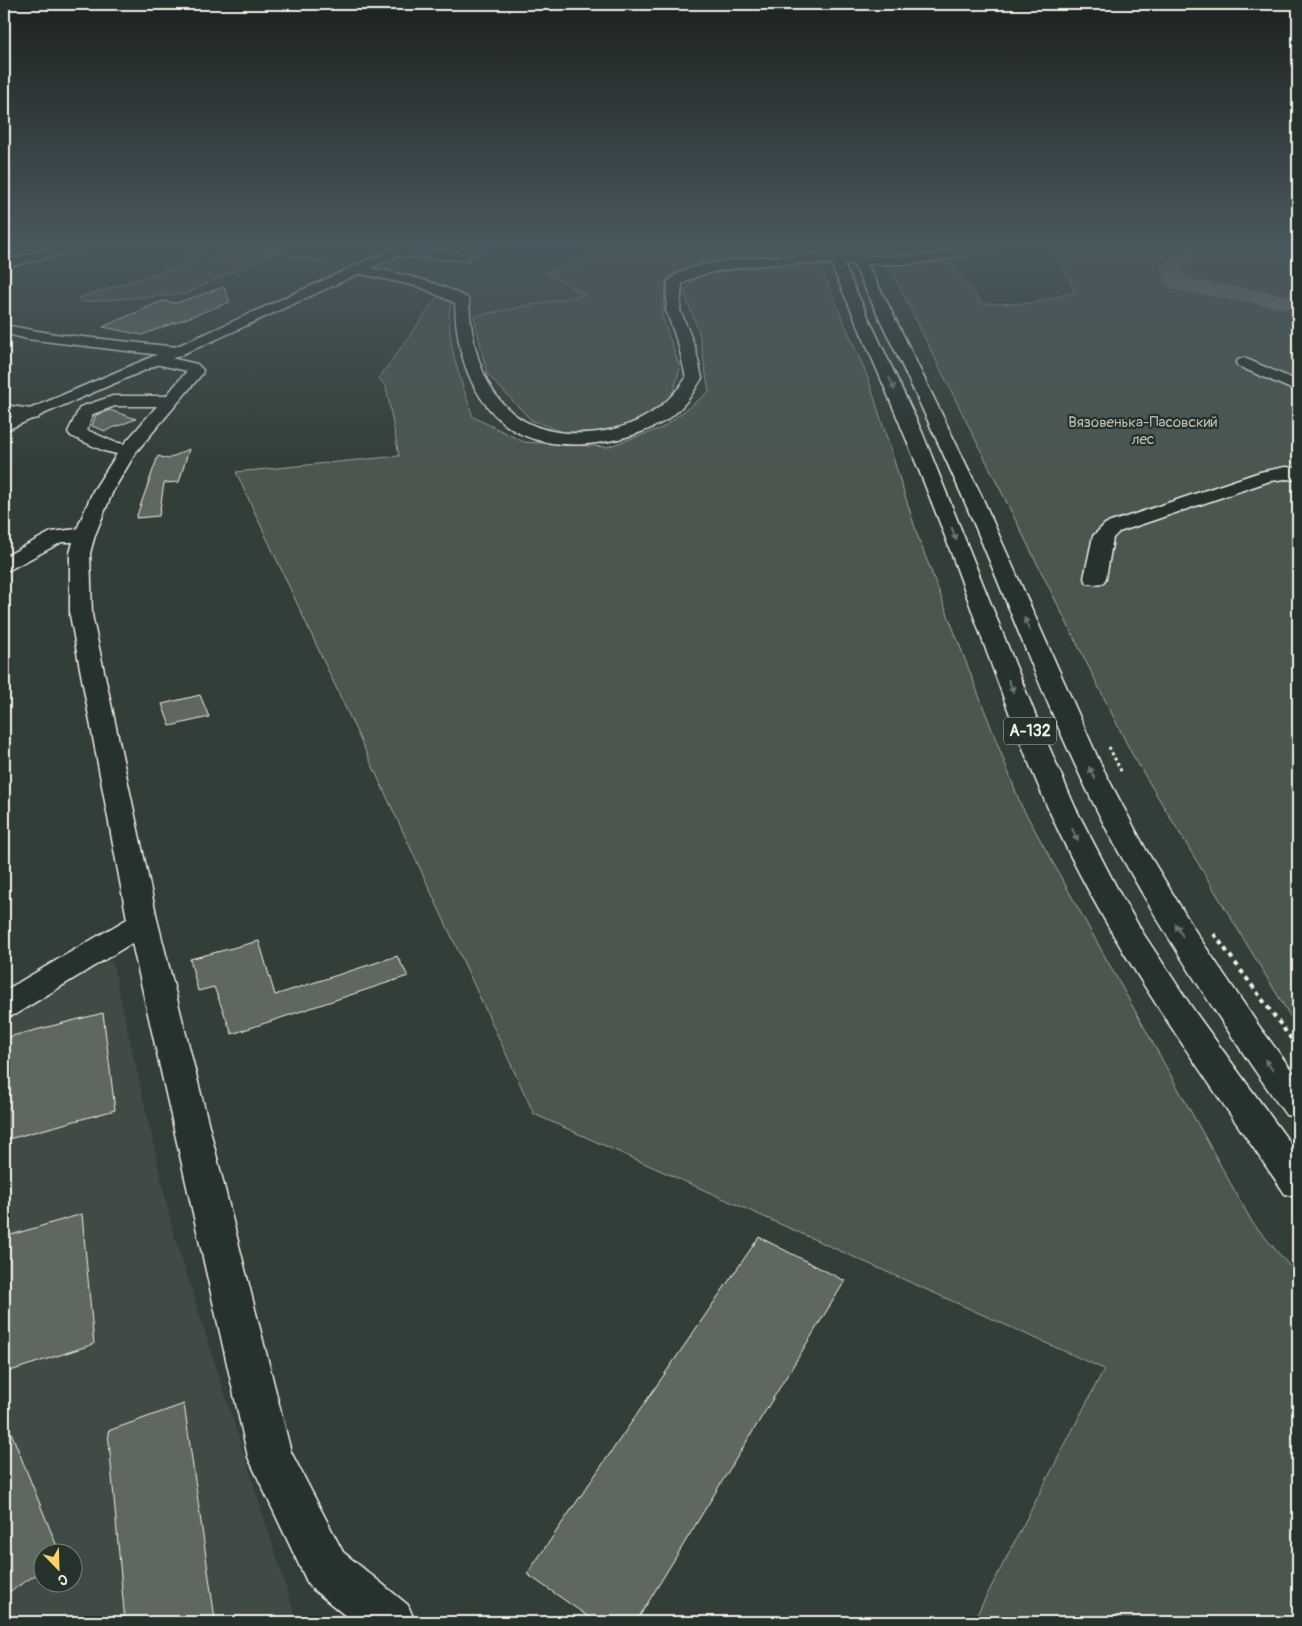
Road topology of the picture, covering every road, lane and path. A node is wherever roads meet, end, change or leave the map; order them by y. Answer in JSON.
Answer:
{"nodes":[{"id":1,"x":246,"y":320,"type":"edge"},
{"id":2,"x":462,"y":320,"type":"edge"},
{"id":3,"x":677,"y":320,"type":"edge"},
{"id":4,"x":864,"y":320,"type":"edge"},
{"id":5,"x":886,"y":320,"type":"edge"},
{"id":6,"x":4,"y":329,"type":"edge"},
{"id":7,"x":167,"y":356,"type":"junction"},
{"id":8,"x":1244,"y":363,"type":"dead end"},
{"id":9,"x":1298,"y":387,"type":"edge"},
{"id":10,"x":170,"y":401,"type":"junction"},
{"id":11,"x":4,"y":410,"type":"edge"},
{"id":12,"x":32,"y":414,"type":"junction"},
{"id":13,"x":4,"y":426,"type":"edge"},
{"id":14,"x":128,"y":450,"type":"junction"},
{"id":15,"x":1298,"y":474,"type":"edge"},
{"id":16,"x":85,"y":535,"type":"junction"},
{"id":17,"x":4,"y":565,"type":"edge"},
{"id":18,"x":1095,"y":578,"type":"dead end"},
{"id":19,"x":1106,"y":742,"type":"dead end"},
{"id":20,"x":1124,"y":777,"type":"dead end"},
{"id":21,"x":143,"y":923,"type":"junction"},
{"id":22,"x":1210,"y":928,"type":"dead end"},
{"id":23,"x":4,"y":1006,"type":"edge"},
{"id":24,"x":1298,"y":1048,"type":"edge"},
{"id":25,"x":1298,"y":1104,"type":"edge"},
{"id":26,"x":1298,"y":1183,"type":"edge"},
{"id":27,"x":391,"y":1622,"type":"edge"}],
"edges":[{"from":1,"to":7,"type":"street"},
{"from":2,"to":3,"type":"street"},
{"from":4,"to":26,"type":"street","number":"А-132","one_way":true},
{"from":25,"to":5,"type":"street","number":"А-132","one_way":true},
{"from":6,"to":7,"type":"street"},
{"from":7,"to":10,"type":"street"},
{"from":7,"to":12,"type":"street"},
{"from":8,"to":9,"type":"street"},
{"from":10,"to":14,"type":"street"},
{"from":10,"to":14,"type":"street"},
{"from":11,"to":12,"type":"street"},
{"from":12,"to":13,"type":"street"},
{"from":14,"to":16,"type":"street"},
{"from":15,"to":18,"type":"street"},
{"from":16,"to":17,"type":"street"},
{"from":16,"to":21,"type":"street"},
{"from":19,"to":20,"type":"path"},
{"from":21,"to":23,"type":"street"},
{"from":21,"to":27,"type":"street"},
{"from":22,"to":24,"type":"path"}]}
